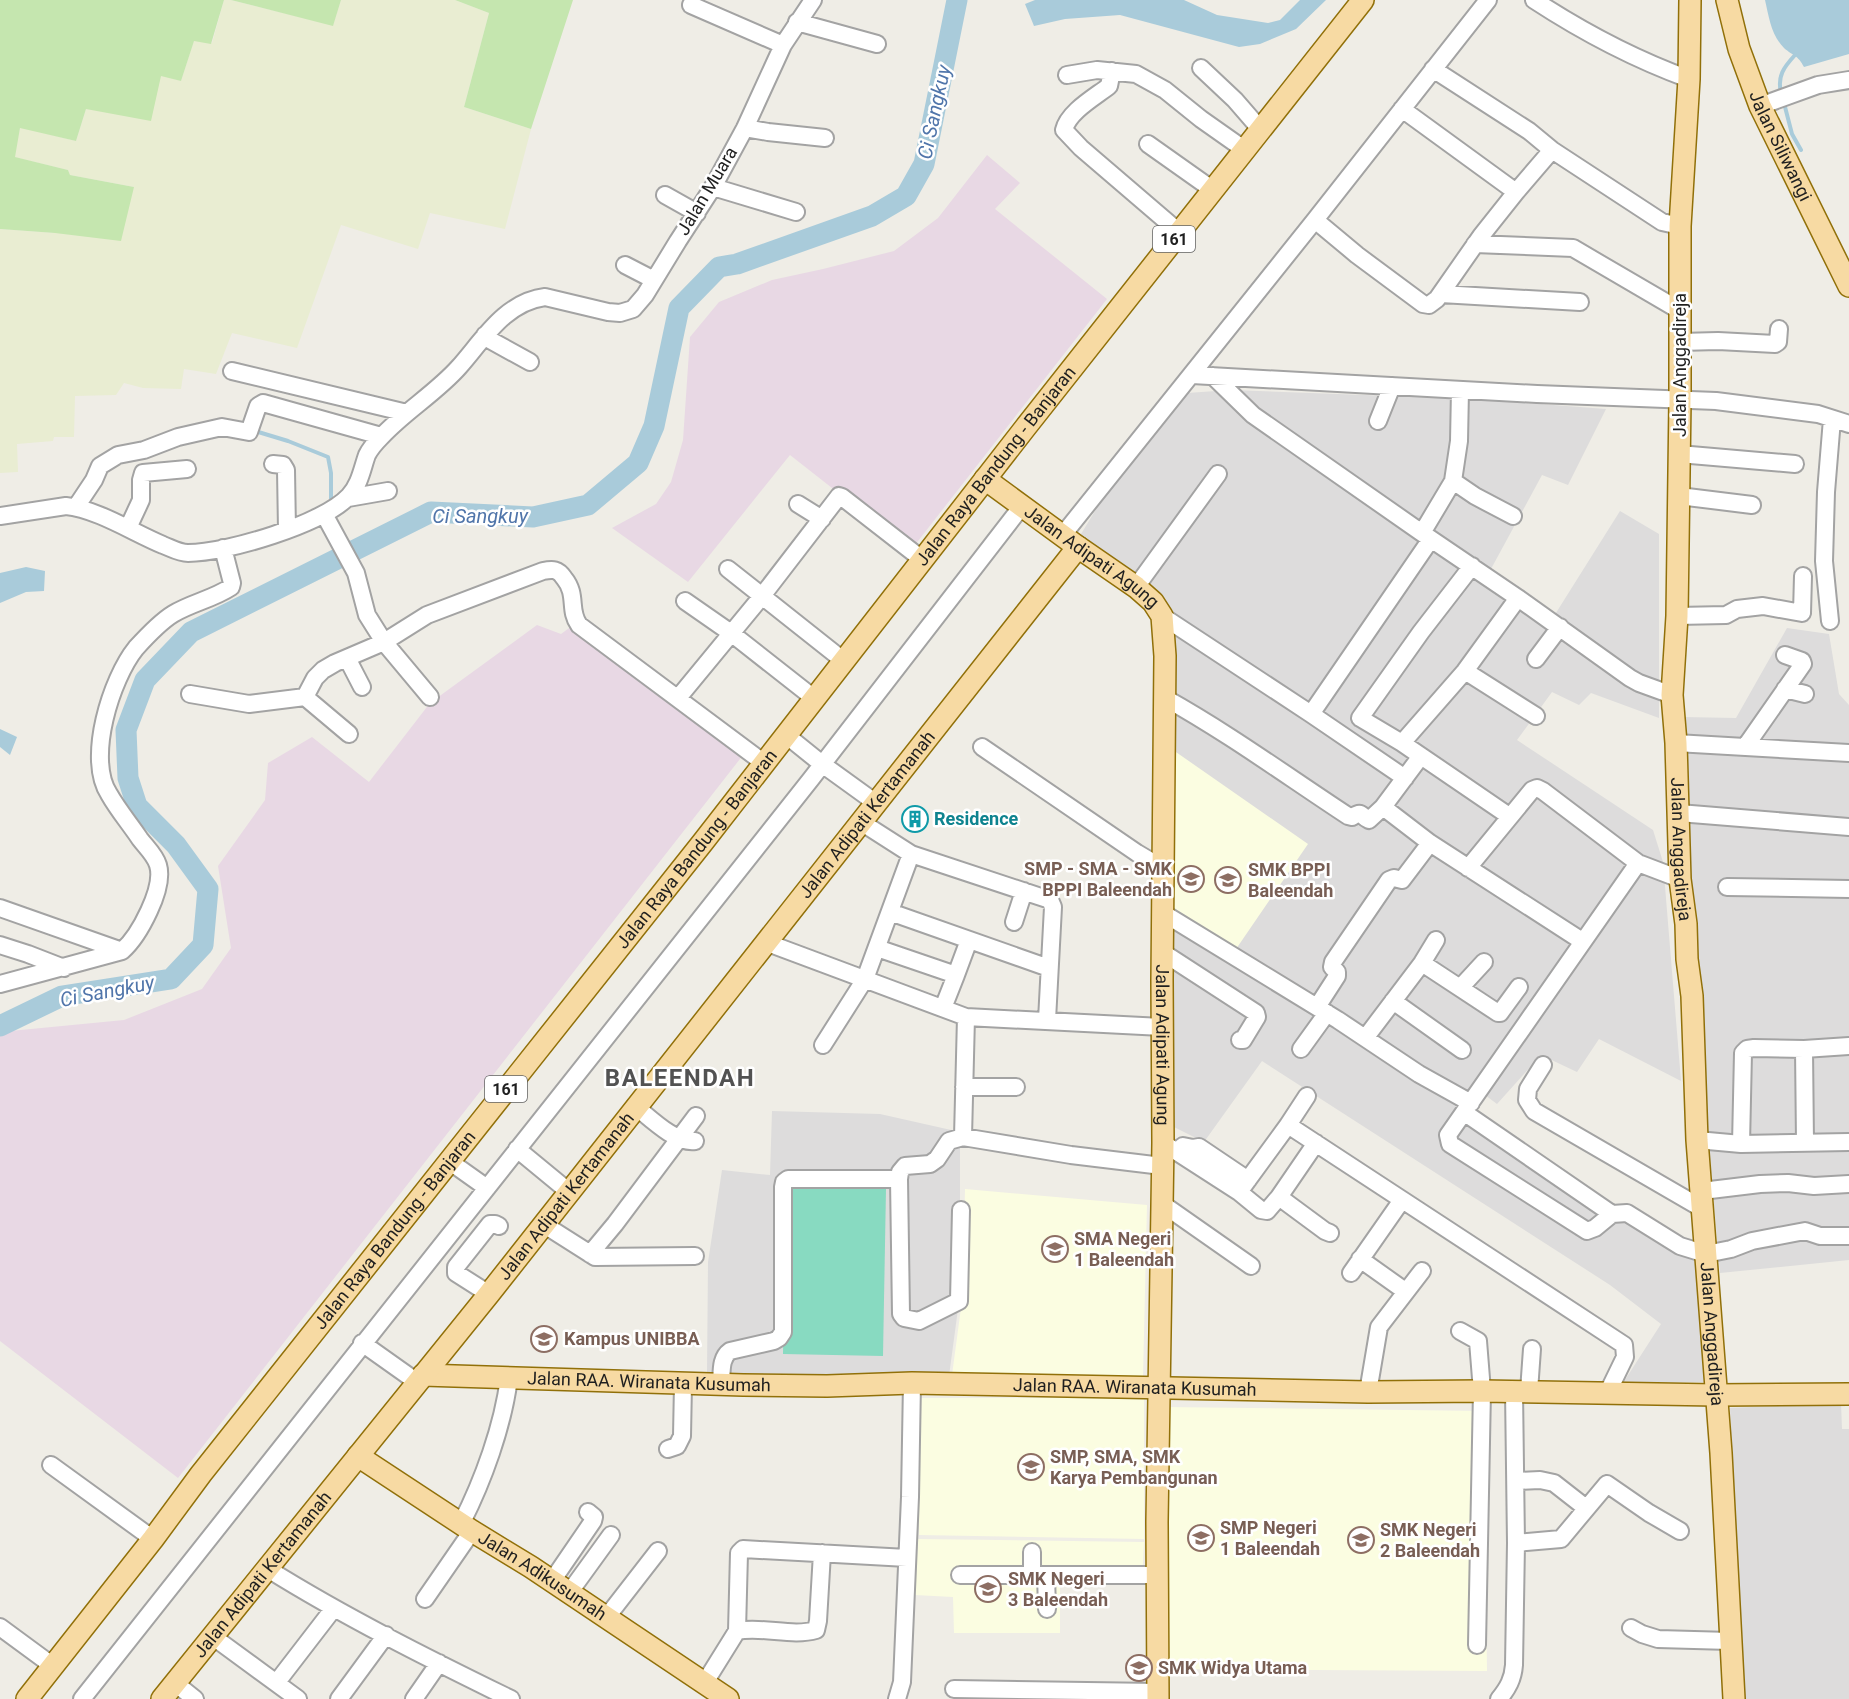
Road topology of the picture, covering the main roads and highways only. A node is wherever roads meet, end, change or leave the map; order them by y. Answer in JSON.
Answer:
{"nodes":[{"id":1,"x":1364,"y":0,"type":"edge"},
{"id":2,"x":1690,"y":0,"type":"edge"},
{"id":3,"x":1727,"y":0,"type":"edge"},
{"id":4,"x":1849,"y":286,"type":"edge"},
{"id":5,"x":985,"y":479,"type":"junction"},
{"id":6,"x":1070,"y":542,"type":"junction"},
{"id":7,"x":420,"y":1378,"type":"junction"},
{"id":8,"x":1158,"y":1388,"type":"junction"},
{"id":9,"x":1849,"y":1394,"type":"edge"},
{"id":10,"x":1716,"y":1395,"type":"junction"},
{"id":11,"x":358,"y":1456,"type":"junction"},
{"id":12,"x":168,"y":1691,"type":"edge"},
{"id":13,"x":1158,"y":1695,"type":"edge"},
{"id":14,"x":27,"y":1699,"type":"edge"},
{"id":15,"x":728,"y":1699,"type":"edge"},
{"id":16,"x":1734,"y":1699,"type":"edge"}],
"edges":[{"from":1,"to":5,"type":"main road","name":"Jalan Raya Bandung - Banjaran","number":"161"},
{"from":2,"to":10,"type":"main road","name":"Jalan Anggadireja"},
{"from":3,"to":4,"type":"main road","name":"Jalan Siliwangi"},
{"from":5,"to":6,"type":"main road","name":"Jalan Adipati Agung"},
{"from":5,"to":14,"type":"main road","name":"Jalan Raya Bandung - Banjaran","number":"161"},
{"from":6,"to":7,"type":"main road","name":"Jalan Adipati Kertamanah"},
{"from":6,"to":8,"type":"main road","name":"Jalan Adipati Agung"},
{"from":7,"to":8,"type":"main road","name":"Jalan RAA. Wiranata Kusumah"},
{"from":7,"to":11,"type":"main road","name":"Jalan Adipati Kertamanah"},
{"from":8,"to":10,"type":"main road","name":"Jalan RAA. Wiranata Kusumah"},
{"from":8,"to":13,"type":"main road","name":"Jalan Adipati Agung"},
{"from":9,"to":10,"type":"main road","name":"Jalan RAA. Wiranata Kusumah"},
{"from":10,"to":16,"type":"main road","name":"Jalan Anggadireja"},
{"from":11,"to":12,"type":"main road","name":"Jalan Adipati Kertamanah"},
{"from":11,"to":15,"type":"main road","name":"Jalan Adikusumah"}]}
